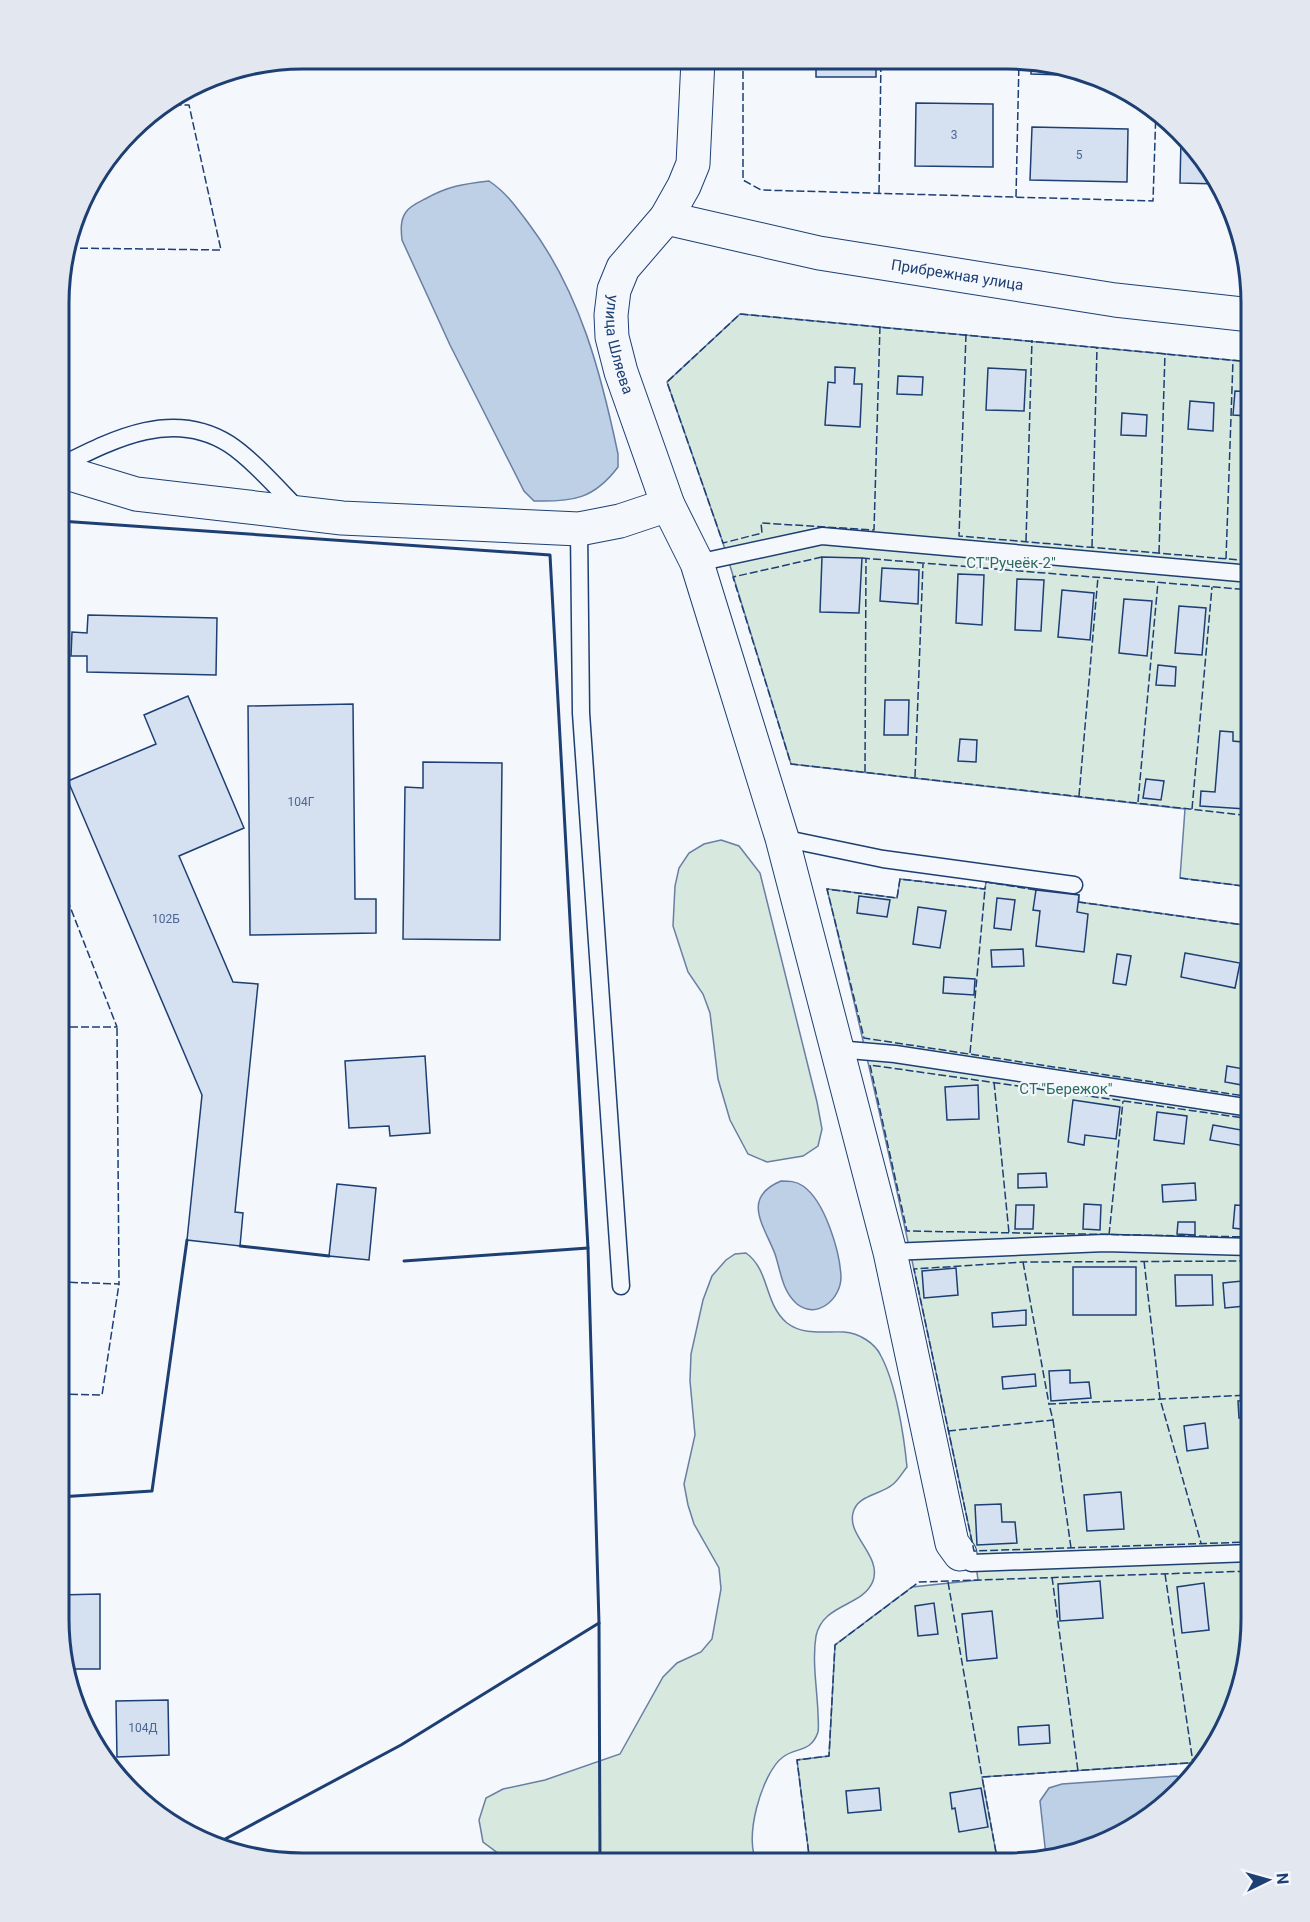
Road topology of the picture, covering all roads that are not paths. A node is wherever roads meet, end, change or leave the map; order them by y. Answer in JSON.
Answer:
{"nodes":[{"id":1,"x":698,"y":69,"type":"edge"},
{"id":2,"x":666,"y":218,"type":"junction"},
{"id":3,"x":1241,"y":314,"type":"edge"},
{"id":4,"x":69,"y":462,"type":"edge"},
{"id":5,"x":69,"y":474,"type":"edge"},
{"id":6,"x":668,"y":505,"type":"junction"},
{"id":7,"x":302,"y":514,"type":"junction"},
{"id":8,"x":579,"y":529,"type":"junction"},
{"id":9,"x":697,"y":563,"type":"junction"},
{"id":10,"x":1241,"y":573,"type":"edge"},
{"id":11,"x":782,"y":838,"type":"junction"},
{"id":12,"x":1074,"y":885,"type":"dead end"},
{"id":13,"x":837,"y":1048,"type":"junction"},
{"id":14,"x":1241,"y":1106,"type":"edge"},
{"id":15,"x":1241,"y":1247,"type":"edge"},
{"id":16,"x":890,"y":1252,"type":"junction"},
{"id":17,"x":621,"y":1286,"type":"dead end"},
{"id":18,"x":1241,"y":1553,"type":"edge"},
{"id":19,"x":960,"y":1554,"type":"joint"}],
"edges":[{"from":1,"to":2,"type":"street","name":"улица Шляева"},
{"from":2,"to":3,"type":"street","name":"Прибрежная улица"},
{"from":2,"to":6,"type":"street","name":"улица Шляева"},
{"from":4,"to":7,"type":"lane"},
{"from":5,"to":7,"type":"street"},
{"from":6,"to":8,"type":"street"},
{"from":6,"to":9,"type":"street","name":"улица Шляева"},
{"from":7,"to":8,"type":"street"},
{"from":8,"to":17,"type":"lane"},
{"from":9,"to":10,"type":"lane"},
{"from":9,"to":11,"type":"street","name":"улица Шляева"},
{"from":11,"to":12,"type":"lane"},
{"from":11,"to":13,"type":"street","name":"улица Шляева"},
{"from":13,"to":14,"type":"lane"},
{"from":13,"to":16,"type":"street","name":"улица Шляева"},
{"from":15,"to":16,"type":"lane"},
{"from":16,"to":19,"type":"street","name":"улица Шляева"},
{"from":18,"to":19,"type":"lane"}]}
